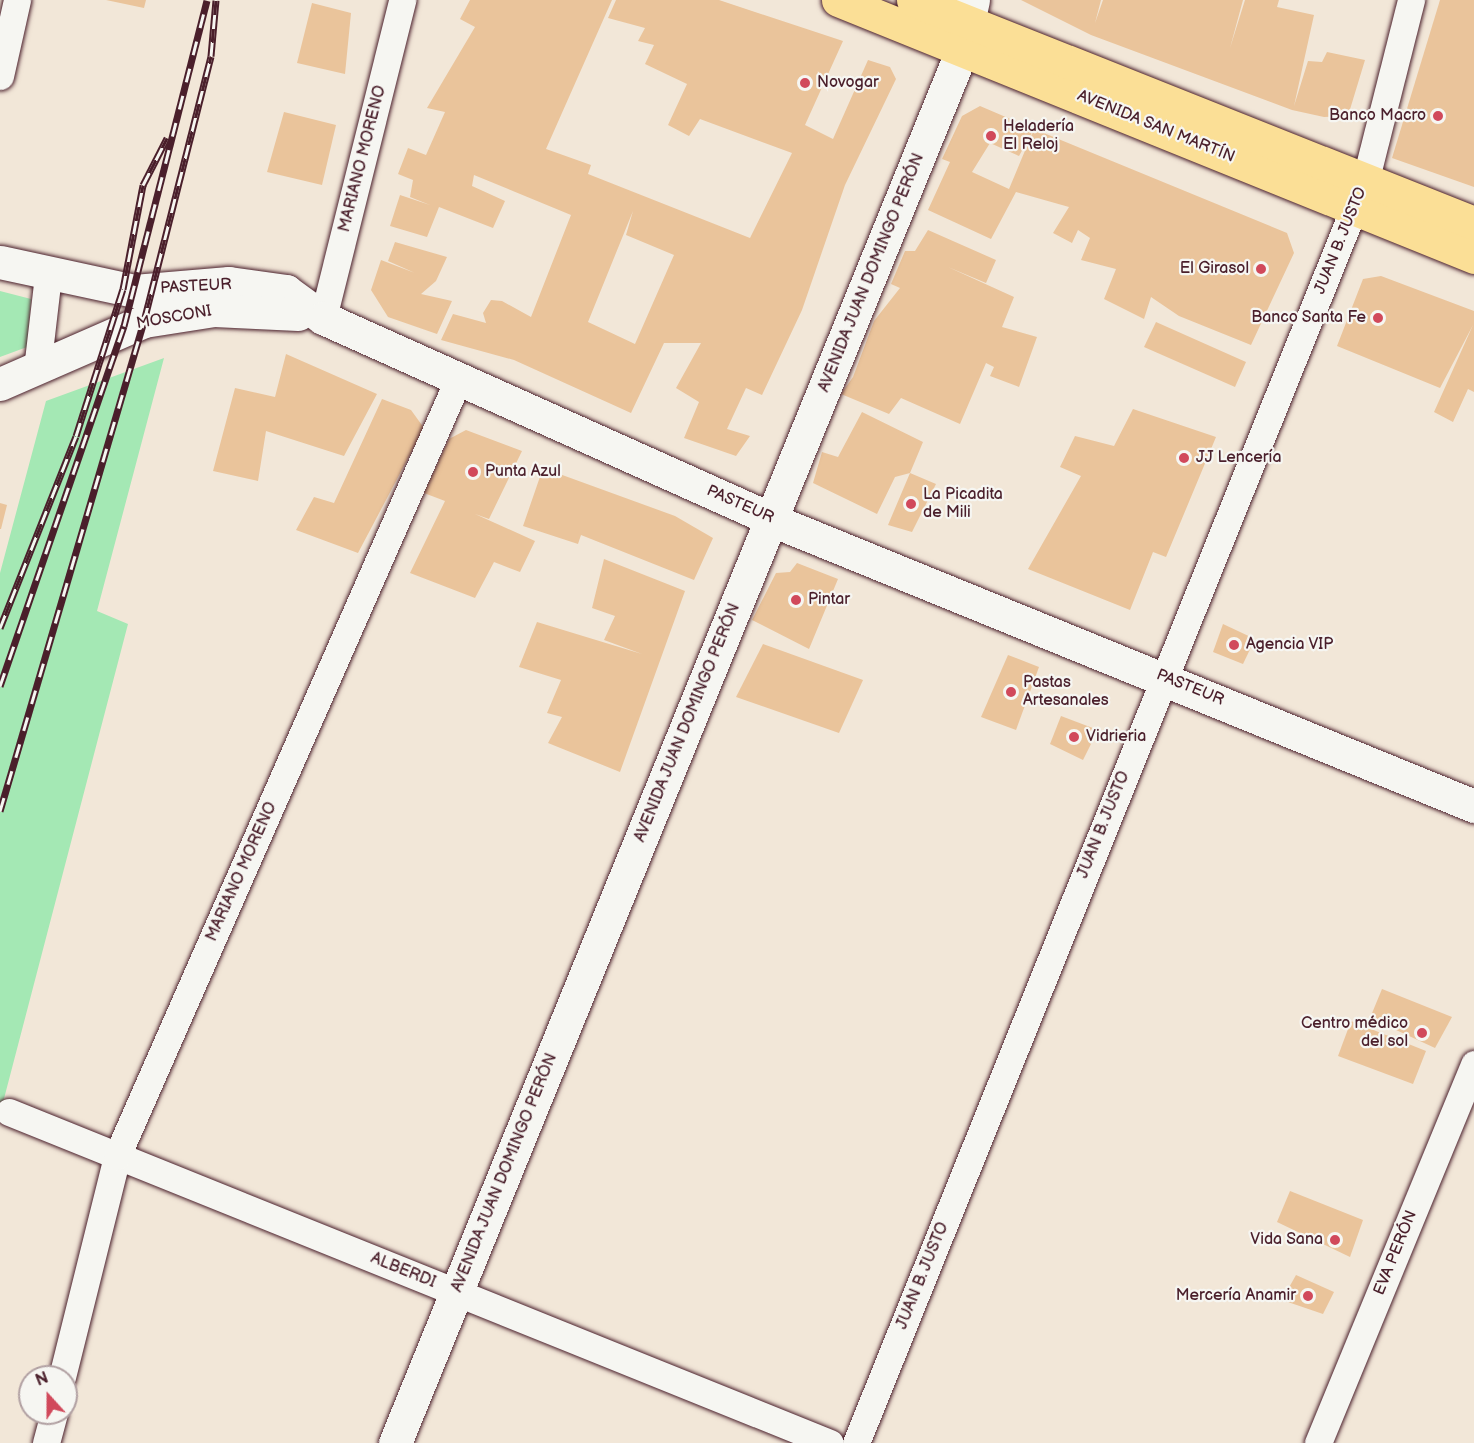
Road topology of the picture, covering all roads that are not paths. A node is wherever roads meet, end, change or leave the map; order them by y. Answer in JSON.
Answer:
{"nodes":[{"id":1,"x":17,"y":0,"type":"edge"},
{"id":2,"x":402,"y":0,"type":"edge"},
{"id":3,"x":838,"y":0,"type":"edge"},
{"id":4,"x":1411,"y":0,"type":"edge"},
{"id":5,"x":948,"y":18,"type":"edge"},
{"id":6,"x":0,"y":76,"type":"edge"},
{"id":7,"x":1361,"y":193,"type":"junction"},
{"id":8,"x":1474,"y":223,"type":"edge"},
{"id":9,"x":1474,"y":256,"type":"edge"},
{"id":10,"x":0,"y":262,"type":"edge"},
{"id":11,"x":48,"y":275,"type":"junction"},
{"id":12,"x":323,"y":318,"type":"junction"},
{"id":13,"x":37,"y":369,"type":"junction"},
{"id":14,"x":458,"y":380,"type":"junction"},
{"id":15,"x":0,"y":384,"type":"edge"},
{"id":16,"x":762,"y":515,"type":"junction"},
{"id":17,"x":1164,"y":677,"type":"junction"},
{"id":18,"x":1474,"y":806,"type":"edge"},
{"id":19,"x":1474,"y":1064,"type":"edge"},
{"id":20,"x":9,"y":1112,"type":"dead end"},
{"id":21,"x":117,"y":1156,"type":"junction"},
{"id":22,"x":447,"y":1289,"type":"junction"},
{"id":23,"x":65,"y":1365,"type":"edge"},
{"id":24,"x":51,"y":1425,"type":"edge"},
{"id":25,"x":46,"y":1443,"type":"edge"},
{"id":26,"x":372,"y":1443,"type":"edge"},
{"id":27,"x":395,"y":1443,"type":"edge"},
{"id":28,"x":830,"y":1443,"type":"edge"},
{"id":29,"x":856,"y":1443,"type":"edge"},
{"id":30,"x":1318,"y":1443,"type":"edge"}],
"edges":[{"from":1,"to":6,"type":"street"},
{"from":2,"to":12,"type":"street","name":"MARIANO MORENO"},
{"from":3,"to":5,"type":"main road","name":"AVENIDA SAN MARTÍN"},
{"from":4,"to":7,"type":"street","name":"JUAN B. JUSTO"},
{"from":5,"to":7,"type":"main road","name":"AVENIDA SAN MARTÍN"},
{"from":5,"to":16,"type":"street","name":"AVENIDA JUAN DOMINGO PERÓN"},
{"from":7,"to":8,"type":"main road","name":"AVENIDA SAN MARTÍN"},
{"from":7,"to":9,"type":"main road","name":"AVENIDA SAN MARTÍN"},
{"from":7,"to":17,"type":"street","name":"JUAN B. JUSTO"},
{"from":10,"to":11,"type":"street","name":"PASTEUR"},
{"from":11,"to":12,"type":"street","name":"PASTEUR"},
{"from":11,"to":13,"type":"street"},
{"from":12,"to":13,"type":"street","name":"MOSCONI"},
{"from":12,"to":14,"type":"street","name":"PASTEUR"},
{"from":13,"to":15,"type":"street","name":"MOSCONI"},
{"from":14,"to":16,"type":"street","name":"PASTEUR"},
{"from":14,"to":21,"type":"street","name":"MARIANO MORENO"},
{"from":16,"to":17,"type":"street","name":"PASTEUR"},
{"from":16,"to":22,"type":"street","name":"AVENIDA JUAN DOMINGO PERÓN"},
{"from":17,"to":18,"type":"street","name":"PASTEUR"},
{"from":17,"to":29,"type":"street","name":"JUAN B. JUSTO"},
{"from":19,"to":30,"type":"street","name":"EVA PERÓN"},
{"from":20,"to":21,"type":"street","name":"ALBERDI"},
{"from":21,"to":22,"type":"street","name":"ALBERDI"},
{"from":21,"to":23,"type":"street","name":"MARIANO MORENO"},
{"from":22,"to":26,"type":"street","name":"AVENIDA JUAN DOMINGO PERÓN"},
{"from":22,"to":27,"type":"street","name":"AVENIDA JUAN DOMINGO PERÓN"},
{"from":22,"to":28,"type":"street","name":"ALBERDI"},
{"from":24,"to":25,"type":"street"}]}
